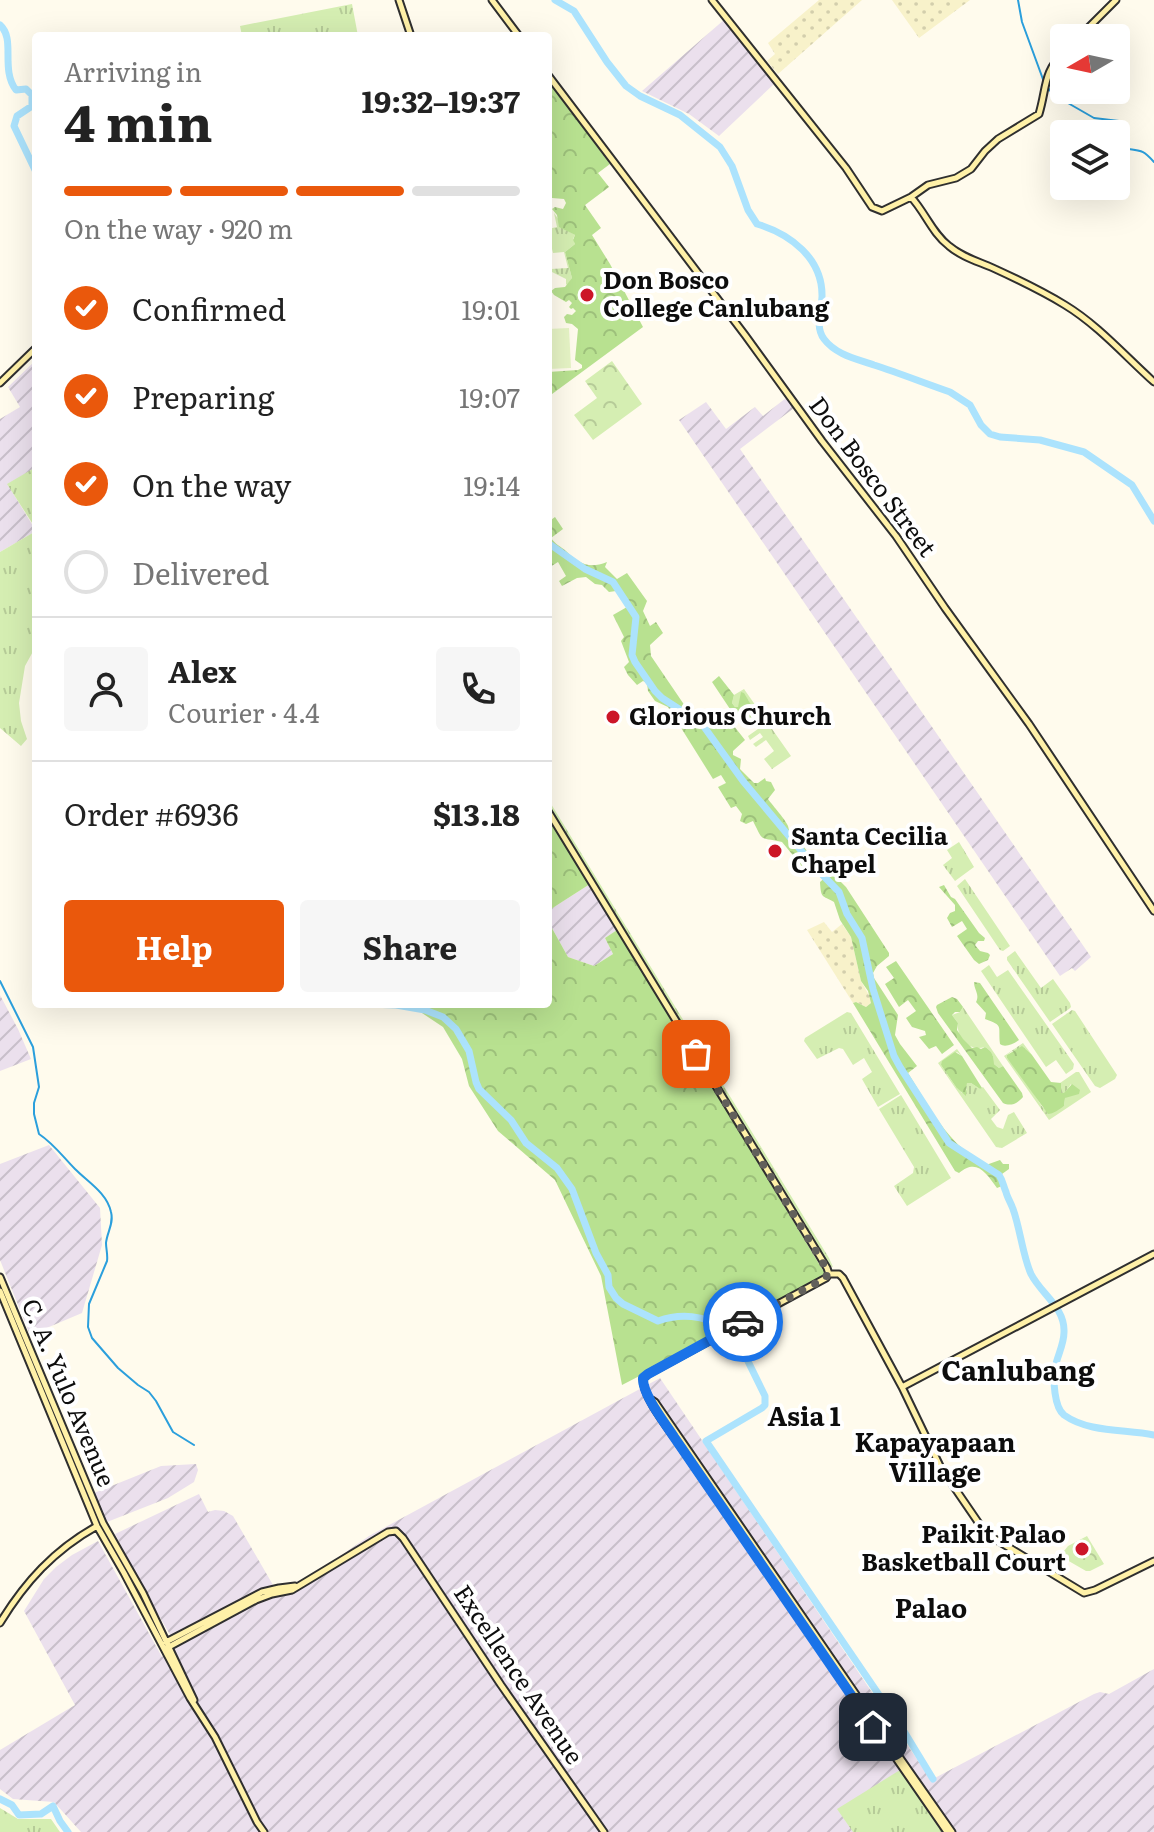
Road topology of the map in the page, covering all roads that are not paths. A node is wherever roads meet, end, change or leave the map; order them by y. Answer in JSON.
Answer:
{"nodes":[{"id":1,"x":399,"y":0,"type":"edge"},
{"id":2,"x":492,"y":0,"type":"edge"},
{"id":3,"x":712,"y":0,"type":"edge"},
{"id":4,"x":1116,"y":0,"type":"edge"},
{"id":5,"x":1092,"y":24,"type":"edge"},
{"id":6,"x":410,"y":32,"type":"edge"},
{"id":7,"x":516,"y":32,"type":"edge"},
{"id":8,"x":1050,"y":69,"type":"edge"},
{"id":9,"x":552,"y":80,"type":"edge"},
{"id":10,"x":911,"y":197,"type":"junction"},
{"id":11,"x":32,"y":352,"type":"edge"},
{"id":12,"x":1154,"y":382,"type":"edge"},
{"id":13,"x":0,"y":383,"type":"edge"},
{"id":14,"x":552,"y":818,"type":"edge"},
{"id":15,"x":1154,"y":911,"type":"edge"},
{"id":16,"x":1154,"y":1254,"type":"edge"},
{"id":17,"x":829,"y":1274,"type":"junction"},
{"id":18,"x":0,"y":1277,"type":"edge"},
{"id":19,"x":0,"y":1291,"type":"edge"},
{"id":20,"x":28,"y":1351,"type":"junction"},
{"id":21,"x":902,"y":1387,"type":"junction"},
{"id":22,"x":100,"y":1525,"type":"junction"},
{"id":23,"x":1154,"y":1561,"type":"edge"},
{"id":24,"x":0,"y":1623,"type":"edge"},
{"id":25,"x":166,"y":1646,"type":"junction"},
{"id":26,"x":264,"y":1832,"type":"edge"},
{"id":27,"x":604,"y":1832,"type":"edge"},
{"id":28,"x":950,"y":1832,"type":"edge"}],
"edges":[{"from":1,"to":6,"type":"street"},
{"from":2,"to":7,"type":"street"},
{"from":3,"to":10,"type":"street"},
{"from":4,"to":5,"type":"street"},
{"from":8,"to":10,"type":"street"},
{"from":9,"to":15,"type":"street","name":"Don Bosco Street"},
{"from":10,"to":12,"type":"street"},
{"from":11,"to":13,"type":"street"},
{"from":14,"to":17,"type":"street"},
{"from":16,"to":21,"type":"street"},
{"from":17,"to":21,"type":"street"},
{"from":17,"to":28,"type":"street"},
{"from":18,"to":20,"type":"street","name":"C. A. Yulo Avenue"},
{"from":19,"to":20,"type":"street","name":"C. A. Yulo Avenue"},
{"from":20,"to":22,"type":"street","name":"C. A. Yulo Avenue"},
{"from":21,"to":23,"type":"street"},
{"from":22,"to":24,"type":"street"},
{"from":22,"to":25,"type":"street","name":"C. A. Yulo Avenue"},
{"from":25,"to":26,"type":"street","name":"C. A. Yulo Avenue"},
{"from":25,"to":27,"type":"street","name":"Excellence Avenue"}]}
